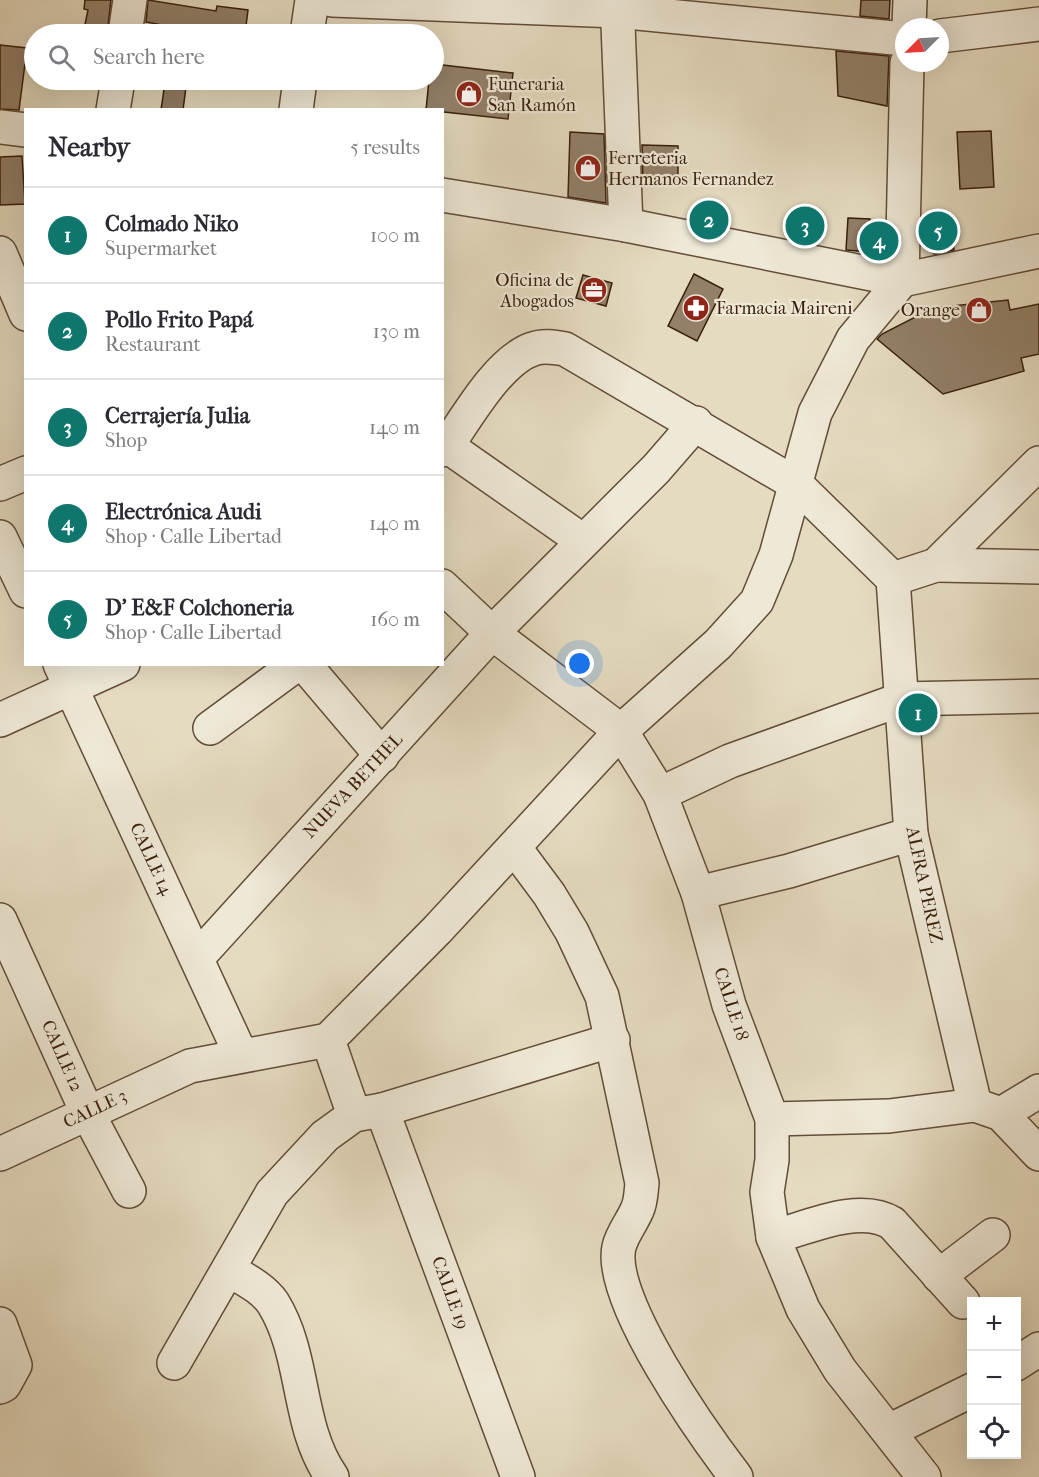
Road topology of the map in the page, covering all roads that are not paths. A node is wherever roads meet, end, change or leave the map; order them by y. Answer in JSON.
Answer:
{"nodes":[{"id":1,"x":130,"y":0,"type":"edge"},
{"id":2,"x":312,"y":0,"type":"edge"},
{"id":3,"x":332,"y":0,"type":"edge"},
{"id":4,"x":910,"y":0,"type":"edge"},
{"id":5,"x":617,"y":6,"type":"edge"},
{"id":6,"x":909,"y":18,"type":"edge"},
{"id":7,"x":126,"y":24,"type":"edge"},
{"id":8,"x":308,"y":24,"type":"edge"},
{"id":9,"x":1039,"y":24,"type":"edge"},
{"id":10,"x":949,"y":35,"type":"edge"},
{"id":11,"x":895,"y":38,"type":"edge"},
{"id":12,"x":907,"y":72,"type":"edge"},
{"id":13,"x":116,"y":90,"type":"edge"},
{"id":14,"x":299,"y":90,"type":"edge"},
{"id":15,"x":113,"y":108,"type":"edge"},
{"id":16,"x":296,"y":108,"type":"edge"},
{"id":17,"x":0,"y":127,"type":"edge"},
{"id":18,"x":24,"y":130,"type":"edge"},
{"id":19,"x":444,"y":195,"type":"edge"},
{"id":20,"x":626,"y":225,"type":"junction"},
{"id":21,"x":1039,"y":251,"type":"edge"},
{"id":22,"x":0,"y":253,"type":"edge"},
{"id":23,"x":902,"y":280,"type":"junction"},
{"id":24,"x":14,"y":304,"type":"edge"},
{"id":25,"x":696,"y":423,"type":"junction"},
{"id":26,"x":445,"y":448,"type":"edge"},
{"id":27,"x":1039,"y":463,"type":"edge"},
{"id":28,"x":24,"y":474,"type":"edge"},
{"id":29,"x":0,"y":484,"type":"edge"},
{"id":30,"x":796,"y":484,"type":"junction"},
{"id":31,"x":0,"y":537,"type":"edge"},
{"id":32,"x":583,"y":541,"type":"junction"},
{"id":33,"x":936,"y":565,"type":"junction"},
{"id":34,"x":1039,"y":567,"type":"edge"},
{"id":35,"x":893,"y":579,"type":"junction"},
{"id":36,"x":24,"y":587,"type":"edge"},
{"id":37,"x":444,"y":587,"type":"edge"},
{"id":38,"x":500,"y":624,"type":"junction"},
{"id":39,"x":113,"y":666,"type":"edge"},
{"id":40,"x":294,"y":666,"type":"edge"},
{"id":41,"x":306,"y":666,"type":"edge"},
{"id":42,"x":65,"y":676,"type":"edge"},
{"id":43,"x":1039,"y":696,"type":"edge"},
{"id":44,"x":902,"y":699,"type":"junction"},
{"id":45,"x":0,"y":720,"type":"edge"},
{"id":46,"x":210,"y":728,"type":"dead end"},
{"id":47,"x":621,"y":731,"type":"junction"},
{"id":48,"x":382,"y":756,"type":"junction"},
{"id":49,"x":660,"y":794,"type":"junction"},
{"id":50,"x":911,"y":834,"type":"junction"},
{"id":51,"x":513,"y":847,"type":"junction"},
{"id":52,"x":698,"y":893,"type":"junction"},
{"id":53,"x":0,"y":920,"type":"edge"},
{"id":54,"x":198,"y":957,"type":"junction"},
{"id":55,"x":328,"y":1040,"type":"junction"},
{"id":56,"x":613,"y":1040,"type":"junction"},
{"id":57,"x":241,"y":1056,"type":"junction"},
{"id":58,"x":1039,"y":1091,"type":"edge"},
{"id":59,"x":988,"y":1109,"type":"junction"},
{"id":60,"x":87,"y":1112,"type":"junction"},
{"id":61,"x":368,"y":1112,"type":"junction"},
{"id":62,"x":772,"y":1119,"type":"junction"},
{"id":63,"x":0,"y":1154,"type":"edge"},
{"id":64,"x":1039,"y":1154,"type":"edge"},
{"id":65,"x":129,"y":1191,"type":"dead end"},
{"id":66,"x":993,"y":1235,"type":"dead end"},
{"id":67,"x":773,"y":1237,"type":"junction"},
{"id":68,"x":229,"y":1270,"type":"junction"},
{"id":69,"x":939,"y":1276,"type":"junction"},
{"id":70,"x":963,"y":1302,"type":"dead end"},
{"id":71,"x":0,"y":1324,"type":"edge"},
{"id":72,"x":1039,"y":1350,"type":"edge"},
{"id":73,"x":1021,"y":1361,"type":"edge"},
{"id":74,"x":174,"y":1362,"type":"dead end"},
{"id":75,"x":7,"y":1376,"type":"edge"},
{"id":76,"x":967,"y":1392,"type":"edge"},
{"id":77,"x":889,"y":1431,"type":"junction"},
{"id":78,"x":332,"y":1477,"type":"edge"},
{"id":79,"x":518,"y":1477,"type":"edge"},
{"id":80,"x":736,"y":1477,"type":"edge"},
{"id":81,"x":924,"y":1477,"type":"edge"}],
"edges":[{"from":1,"to":7,"type":"street"},
{"from":2,"to":8,"type":"street"},
{"from":3,"to":5,"type":"street"},
{"from":4,"to":6,"type":"street"},
{"from":5,"to":11,"type":"street"},
{"from":5,"to":20,"type":"street"},
{"from":9,"to":10,"type":"street"},
{"from":12,"to":23,"type":"street"},
{"from":13,"to":15,"type":"street"},
{"from":14,"to":16,"type":"street"},
{"from":17,"to":18,"type":"street"},
{"from":19,"to":20,"type":"street"},
{"from":20,"to":23,"type":"street"},
{"from":21,"to":23,"type":"street"},
{"from":22,"to":24,"type":"street"},
{"from":23,"to":30,"type":"street"},
{"from":25,"to":26,"type":"street"},
{"from":25,"to":30,"type":"street"},
{"from":25,"to":32,"type":"street","name":"NUEVA BETHEL"},
{"from":26,"to":32,"type":"street"},
{"from":27,"to":33,"type":"street"},
{"from":28,"to":29,"type":"street"},
{"from":30,"to":35,"type":"street"},
{"from":30,"to":47,"type":"street"},
{"from":31,"to":36,"type":"street"},
{"from":32,"to":38,"type":"street","name":"NUEVA BETHEL"},
{"from":33,"to":34,"type":"street"},
{"from":33,"to":35,"type":"street"},
{"from":35,"to":44,"type":"street","name":"ALFRA PEREZ"},
{"from":37,"to":38,"type":"street","name":"CALLE 18"},
{"from":38,"to":47,"type":"street","name":"CALLE 18"},
{"from":38,"to":48,"type":"street","name":"NUEVA BETHEL"},
{"from":39,"to":42,"type":"street"},
{"from":40,"to":46,"type":"street"},
{"from":41,"to":48,"type":"street"},
{"from":42,"to":45,"type":"street"},
{"from":42,"to":54,"type":"street","name":"CALLE 14"},
{"from":43,"to":44,"type":"street"},
{"from":44,"to":49,"type":"street"},
{"from":44,"to":50,"type":"street","name":"ALFRA PEREZ"},
{"from":47,"to":49,"type":"street","name":"CALLE 18"},
{"from":47,"to":51,"type":"street"},
{"from":48,"to":54,"type":"street","name":"NUEVA BETHEL"},
{"from":49,"to":52,"type":"street","name":"CALLE 18"},
{"from":50,"to":52,"type":"street"},
{"from":50,"to":59,"type":"street","name":"ALFRA PEREZ"},
{"from":51,"to":55,"type":"street"},
{"from":51,"to":56,"type":"street"},
{"from":52,"to":62,"type":"street","name":"CALLE 18"},
{"from":53,"to":60,"type":"street","name":"CALLE 12"},
{"from":54,"to":57,"type":"street","name":"CALLE 14"},
{"from":55,"to":57,"type":"street","name":"CALLE 3"},
{"from":55,"to":61,"type":"street","name":"CALLE 19"},
{"from":56,"to":61,"type":"street"},
{"from":56,"to":80,"type":"street"},
{"from":57,"to":60,"type":"street","name":"CALLE 3"},
{"from":58,"to":59,"type":"street"},
{"from":59,"to":62,"type":"street"},
{"from":59,"to":64,"type":"street"},
{"from":60,"to":63,"type":"street","name":"CALLE 3"},
{"from":60,"to":65,"type":"street","name":"CALLE 12"},
{"from":61,"to":68,"type":"street"},
{"from":61,"to":79,"type":"street","name":"CALLE 19"},
{"from":62,"to":67,"type":"street","name":"CALLE 18"},
{"from":66,"to":69,"type":"street"},
{"from":67,"to":69,"type":"street"},
{"from":67,"to":77,"type":"street","name":"CALLE 18"},
{"from":68,"to":74,"type":"street"},
{"from":68,"to":78,"type":"street"},
{"from":69,"to":70,"type":"street"},
{"from":71,"to":75,"type":"street"},
{"from":72,"to":73,"type":"street"},
{"from":76,"to":77,"type":"street"},
{"from":77,"to":81,"type":"street","name":"CALLE 18"}]}
